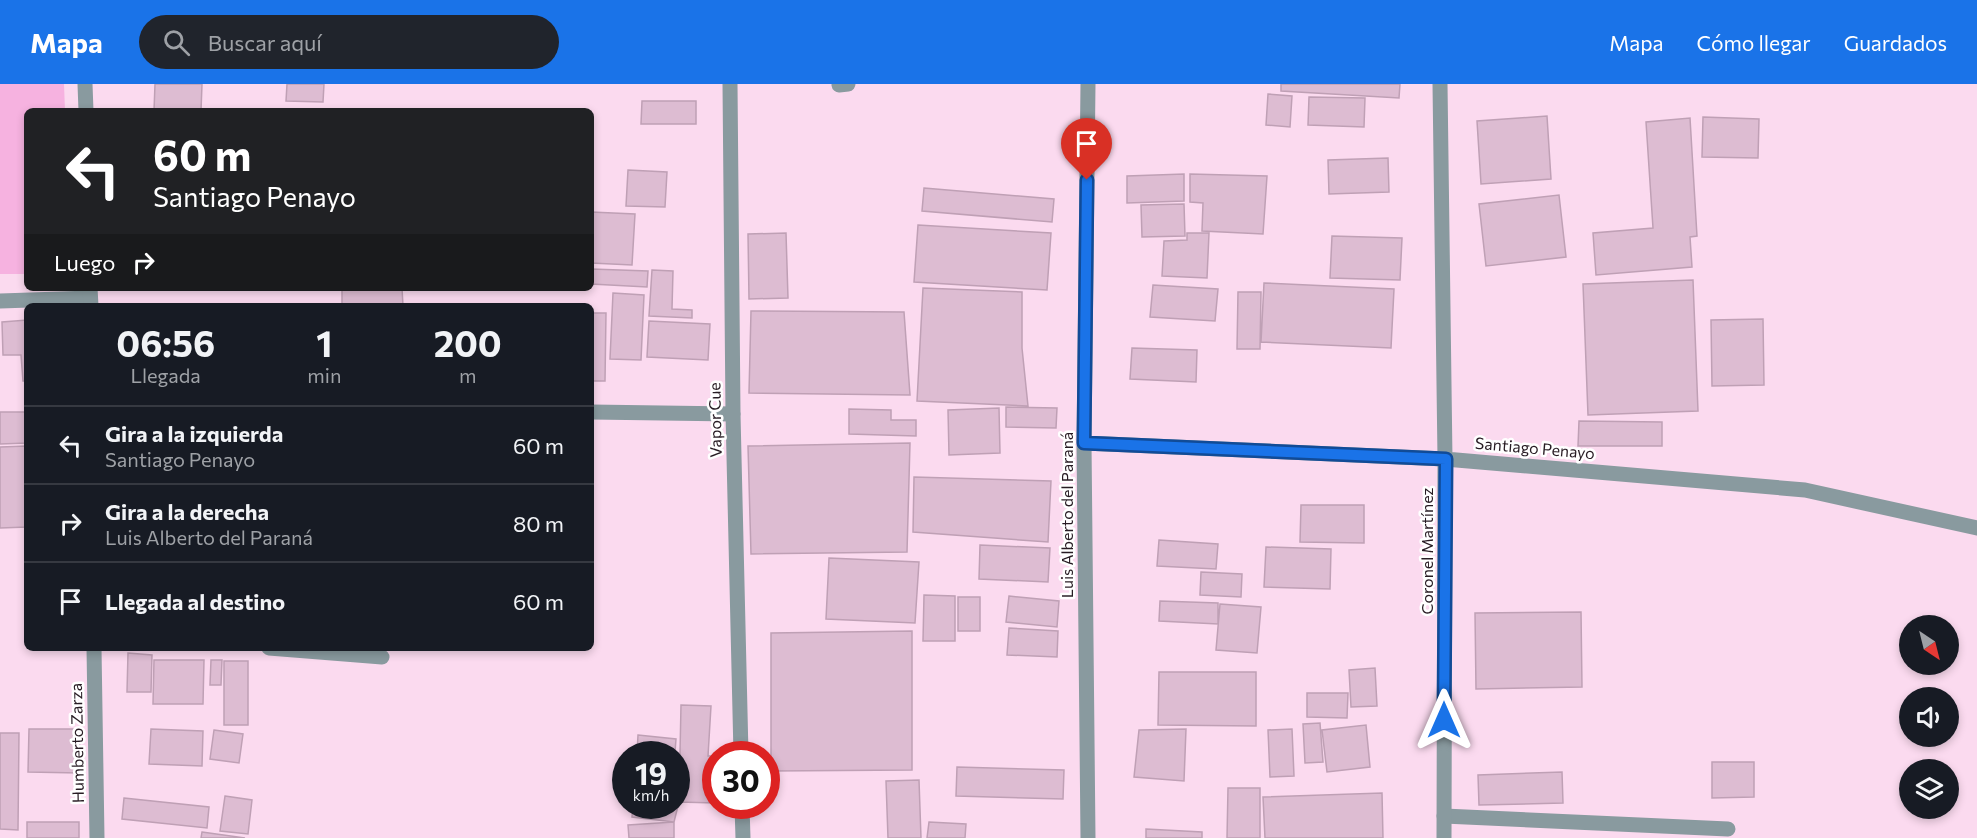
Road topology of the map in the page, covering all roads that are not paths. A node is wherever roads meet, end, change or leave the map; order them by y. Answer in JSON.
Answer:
{"nodes":[{"id":1,"x":85,"y":84,"type":"edge"},
{"id":2,"x":730,"y":84,"type":"edge"},
{"id":3,"x":1088,"y":84,"type":"edge"},
{"id":4,"x":1440,"y":84,"type":"edge"},
{"id":5,"x":86,"y":108,"type":"edge"},
{"id":6,"x":90,"y":297,"type":"edge"},
{"id":7,"x":0,"y":301,"type":"edge"},
{"id":8,"x":594,"y":412,"type":"edge"},
{"id":9,"x":733,"y":414,"type":"junction"},
{"id":10,"x":1084,"y":443,"type":"junction"},
{"id":11,"x":1446,"y":459,"type":"junction"},
{"id":12,"x":1977,"y":528,"type":"edge"},
{"id":13,"x":94,"y":651,"type":"edge"},
{"id":14,"x":307,"y":651,"type":"edge"},
{"id":15,"x":382,"y":657,"type":"dead end"},
{"id":16,"x":741,"y":741,"type":"edge"},
{"id":17,"x":1444,"y":816,"type":"junction"},
{"id":18,"x":742,"y":819,"type":"edge"},
{"id":19,"x":1728,"y":829,"type":"dead end"},
{"id":20,"x":97,"y":838,"type":"edge"},
{"id":21,"x":743,"y":838,"type":"edge"},
{"id":22,"x":1088,"y":838,"type":"edge"},
{"id":23,"x":1444,"y":838,"type":"edge"}],
"edges":[{"from":1,"to":5,"type":"street"},
{"from":2,"to":9,"type":"street","name":"Vapor Cue"},
{"from":3,"to":10,"type":"street","name":"Luis Alberto del Paraná"},
{"from":4,"to":11,"type":"street","name":"Coronel Martínez"},
{"from":6,"to":7,"type":"street"},
{"from":8,"to":9,"type":"street"},
{"from":9,"to":16,"type":"street","name":"Vapor Cue"},
{"from":10,"to":11,"type":"street","name":"Santiago Penayo"},
{"from":10,"to":22,"type":"street","name":"Luis Alberto del Paraná"},
{"from":11,"to":12,"type":"street","name":"Santiago Penayo"},
{"from":11,"to":17,"type":"street","name":"Coronel Martínez"},
{"from":13,"to":20,"type":"street","name":"Humberto Zarza"},
{"from":14,"to":15,"type":"street"},
{"from":17,"to":19,"type":"street"},
{"from":17,"to":23,"type":"street","name":"Coronel Martínez"},
{"from":18,"to":21,"type":"street"}]}
